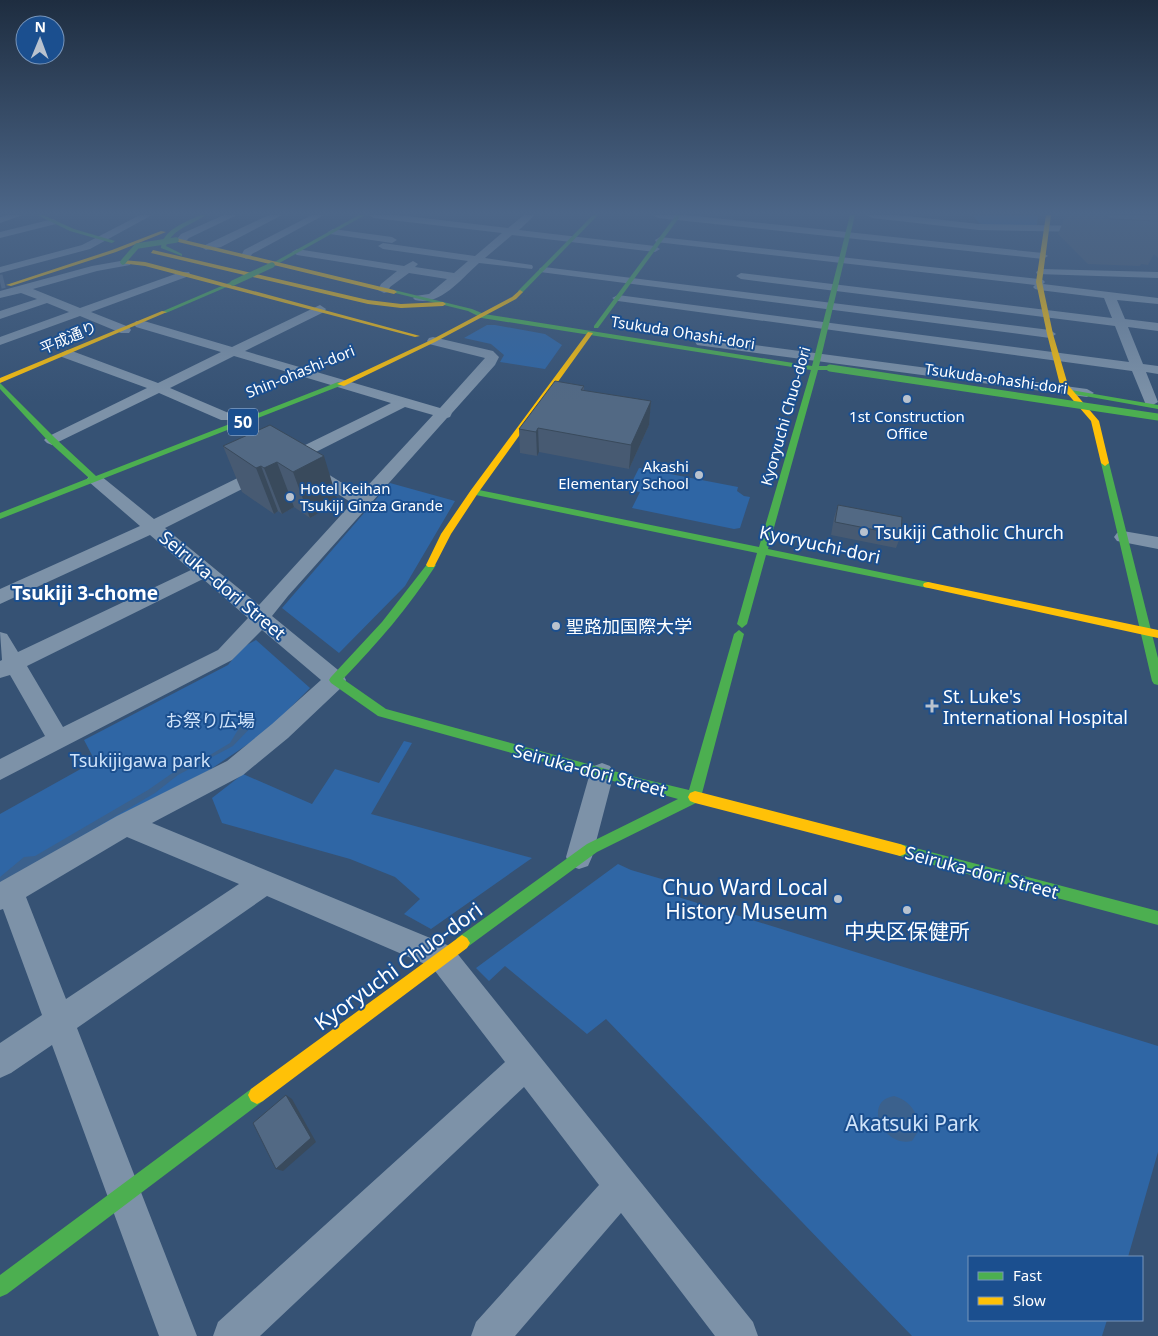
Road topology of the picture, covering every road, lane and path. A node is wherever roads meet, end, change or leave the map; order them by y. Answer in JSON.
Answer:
{"nodes":[{"id":1,"x":61,"y":277,"type":"edge"},
{"id":2,"x":176,"y":277,"type":"edge"},
{"id":3,"x":200,"y":277,"type":"edge"},
{"id":4,"x":245,"y":277,"type":"edge"},
{"id":5,"x":261,"y":277,"type":"edge"},
{"id":6,"x":265,"y":277,"type":"edge"},
{"id":7,"x":335,"y":277,"type":"edge"},
{"id":8,"x":396,"y":277,"type":"edge"},
{"id":9,"x":456,"y":277,"type":"edge"},
{"id":10,"x":536,"y":277,"type":"edge"},
{"id":11,"x":602,"y":277,"type":"edge"},
{"id":12,"x":634,"y":277,"type":"edge"},
{"id":13,"x":740,"y":277,"type":"edge"},
{"id":14,"x":798,"y":277,"type":"edge"},
{"id":15,"x":838,"y":277,"type":"edge"},
{"id":16,"x":913,"y":277,"type":"edge"},
{"id":17,"x":931,"y":277,"type":"edge"},
{"id":18,"x":1092,"y":277,"type":"edge"},
{"id":19,"x":1039,"y":280,"type":"junction"},
{"id":20,"x":631,"y":281,"type":"junction"},
{"id":21,"x":932,"y":282,"type":"junction"},
{"id":22,"x":231,"y":284,"type":"junction"},
{"id":23,"x":835,"y":287,"type":"junction"},
{"id":24,"x":22,"y":288,"type":"junction"},
{"id":25,"x":384,"y":290,"type":"junction"},
{"id":26,"x":504,"y":291,"type":"dead end"},
{"id":27,"x":328,"y":294,"type":"junction"},
{"id":28,"x":732,"y":294,"type":"junction"},
{"id":29,"x":0,"y":295,"type":"edge"},
{"id":30,"x":1109,"y":296,"type":"junction"},
{"id":31,"x":419,"y":298,"type":"junction"},
{"id":32,"x":618,"y":298,"type":"junction"},
{"id":33,"x":48,"y":299,"type":"junction"},
{"id":34,"x":1158,"y":301,"type":"edge"},
{"id":35,"x":443,"y":304,"type":"junction"},
{"id":36,"x":831,"y":306,"type":"junction"},
{"id":37,"x":320,"y":309,"type":"junction"},
{"id":38,"x":470,"y":310,"type":"junction"},
{"id":39,"x":81,"y":312,"type":"junction"},
{"id":40,"x":1045,"y":313,"type":"junction"},
{"id":41,"x":486,"y":314,"type":"junction"},
{"id":42,"x":0,"y":315,"type":"edge"},
{"id":43,"x":936,"y":319,"type":"junction"},
{"id":44,"x":719,"y":322,"type":"junction"},
{"id":45,"x":1121,"y":323,"type":"junction"},
{"id":46,"x":140,"y":324,"type":"junction"},
{"id":47,"x":825,"y":326,"type":"junction"},
{"id":48,"x":1158,"y":328,"type":"edge"},
{"id":49,"x":125,"y":330,"type":"junction"},
{"id":50,"x":593,"y":330,"type":"junction"},
{"id":51,"x":1050,"y":334,"type":"junction"},
{"id":52,"x":425,"y":338,"type":"junction"},
{"id":53,"x":0,"y":341,"type":"edge"},
{"id":54,"x":700,"y":342,"type":"junction"},
{"id":55,"x":233,"y":352,"type":"junction"},
{"id":56,"x":67,"y":354,"type":"junction"},
{"id":57,"x":937,"y":356,"type":"junction"},
{"id":58,"x":1055,"y":356,"type":"junction"},
{"id":59,"x":816,"y":362,"type":"junction"},
{"id":60,"x":856,"y":366,"type":"joint"},
{"id":61,"x":1138,"y":367,"type":"junction"},
{"id":62,"x":830,"y":368,"type":"joint"},
{"id":63,"x":1158,"y":370,"type":"edge"},
{"id":64,"x":326,"y":380,"type":"junction"},
{"id":65,"x":0,"y":381,"type":"edge"},
{"id":66,"x":340,"y":384,"type":"junction"},
{"id":67,"x":0,"y":386,"type":"edge"},
{"id":68,"x":159,"y":388,"type":"junction"},
{"id":69,"x":1068,"y":391,"type":"junction"},
{"id":70,"x":403,"y":402,"type":"junction"},
{"id":71,"x":1156,"y":406,"type":"edge"},
{"id":72,"x":1088,"y":412,"type":"junction"},
{"id":73,"x":445,"y":414,"type":"junction"},
{"id":74,"x":1158,"y":417,"type":"edge"},
{"id":75,"x":231,"y":420,"type":"junction"},
{"id":76,"x":1158,"y":424,"type":"edge"},
{"id":77,"x":52,"y":440,"type":"junction"},
{"id":78,"x":163,"y":440,"type":"dead end"},
{"id":79,"x":291,"y":458,"type":"junction"},
{"id":80,"x":89,"y":472,"type":"junction"},
{"id":81,"x":474,"y":492,"type":"junction"},
{"id":82,"x":363,"y":503,"type":"junction"},
{"id":83,"x":0,"y":516,"type":"edge"},
{"id":84,"x":153,"y":527,"type":"junction"},
{"id":85,"x":1123,"y":537,"type":"junction"},
{"id":86,"x":1158,"y":543,"type":"edge"},
{"id":87,"x":762,"y":550,"type":"junction"},
{"id":88,"x":204,"y":571,"type":"junction"},
{"id":89,"x":0,"y":597,"type":"edge"},
{"id":90,"x":261,"y":617,"type":"junction"},
{"id":91,"x":1146,"y":632,"type":"junction"},
{"id":92,"x":1158,"y":634,"type":"edge"},
{"id":93,"x":0,"y":639,"type":"edge"},
{"id":94,"x":7,"y":666,"type":"edge"},
{"id":95,"x":335,"y":680,"type":"junction"},
{"id":96,"x":1158,"y":681,"type":"edge"},
{"id":97,"x":59,"y":740,"type":"junction"},
{"id":98,"x":0,"y":770,"type":"edge"},
{"id":99,"x":602,"y":773,"type":"junction"},
{"id":100,"x":694,"y":797,"type":"junction"},
{"id":101,"x":126,"y":824,"type":"junction"},
{"id":102,"x":579,"y":857,"type":"junction"},
{"id":103,"x":265,"y":882,"type":"junction"},
{"id":104,"x":5,"y":894,"type":"edge"},
{"id":105,"x":1158,"y":918,"type":"edge"},
{"id":106,"x":442,"y":957,"type":"junction"},
{"id":107,"x":59,"y":1021,"type":"junction"},
{"id":108,"x":0,"y":1062,"type":"edge"},
{"id":109,"x":526,"y":1064,"type":"junction"},
{"id":110,"x":621,"y":1186,"type":"junction"},
{"id":111,"x":124,"y":1193,"type":"junction"},
{"id":112,"x":0,"y":1286,"type":"edge"},
{"id":113,"x":178,"y":1336,"type":"edge"},
{"id":114,"x":232,"y":1336,"type":"edge"},
{"id":115,"x":490,"y":1336,"type":"edge"},
{"id":116,"x":739,"y":1336,"type":"edge"}],
"edges":[{"from":1,"to":24,"type":"street"},
{"from":2,"to":39,"type":"street"},
{"from":3,"to":22,"type":"main road"},
{"from":4,"to":22,"type":"main road","name":"平成通り","bridge":true},
{"from":5,"to":27,"type":"main road"},
{"from":6,"to":27,"type":"main road"},
{"from":7,"to":25,"type":"main road"},
{"from":8,"to":25,"type":"street"},
{"from":9,"to":31,"type":"street"},
{"from":10,"to":41,"type":"main road","number":"50"},
{"from":11,"to":20,"type":"street"},
{"from":12,"to":20,"type":"main road"},
{"from":13,"to":28,"type":"street"},
{"from":14,"to":23,"type":"street"},
{"from":15,"to":23,"type":"main road","name":"Kyoryuchi Chuo-dori"},
{"from":16,"to":21,"type":"street"},
{"from":17,"to":21,"type":"street"},
{"from":18,"to":19,"type":"street"},
{"from":19,"to":21,"type":"street"},
{"from":19,"to":30,"type":"street"},
{"from":19,"to":40,"type":"main road"},
{"from":20,"to":28,"type":"street"},
{"from":20,"to":32,"type":"main road"},
{"from":21,"to":23,"type":"street"},
{"from":21,"to":40,"type":"street"},
{"from":21,"to":43,"type":"street"},
{"from":22,"to":37,"type":"main road"},
{"from":22,"to":46,"type":"main road","name":"平成通り"},
{"from":23,"to":36,"type":"main road","name":"Kyoryuchi Chuo-dori"},
{"from":24,"to":29,"type":"street"},
{"from":24,"to":33,"type":"street"},
{"from":25,"to":31,"type":"main road"},
{"from":26,"to":38,"type":"main road","name":"Shin-ohashi-dori","number":"50"},
{"from":27,"to":35,"type":"main road"},
{"from":28,"to":36,"type":"street"},
{"from":28,"to":44,"type":"street"},
{"from":30,"to":34,"type":"street"},
{"from":30,"to":45,"type":"street"},
{"from":31,"to":35,"type":"main road"},
{"from":32,"to":44,"type":"street"},
{"from":32,"to":50,"type":"main road"},
{"from":33,"to":39,"type":"street"},
{"from":33,"to":42,"type":"street"},
{"from":35,"to":38,"type":"main road"},
{"from":36,"to":43,"type":"street"},
{"from":36,"to":47,"type":"main road","name":"Kyoryuchi Chuo-dori"},
{"from":37,"to":52,"type":"main road"},
{"from":37,"to":55,"type":"street"},
{"from":38,"to":41,"type":"main road","name":"Tsukuda Ohashi-dori"},
{"from":38,"to":52,"type":"main road","name":"Shin-ohashi-dori","number":"50"},
{"from":39,"to":49,"type":"street"},
{"from":39,"to":53,"type":"street"},
{"from":40,"to":45,"type":"street"},
{"from":40,"to":51,"type":"main road"},
{"from":41,"to":50,"type":"main road","name":"Tsukuda Ohashi-dori"},
{"from":41,"to":52,"type":"main road","name":"Shin-ohashi-dori","number":"50"},
{"from":43,"to":51,"type":"street"},
{"from":43,"to":57,"type":"street"},
{"from":44,"to":47,"type":"street"},
{"from":44,"to":54,"type":"street"},
{"from":45,"to":48,"type":"street"},
{"from":45,"to":61,"type":"street"},
{"from":46,"to":49,"type":"main road","name":"平成通り"},
{"from":46,"to":55,"type":"street"},
{"from":47,"to":57,"type":"street"},
{"from":47,"to":59,"type":"main road","name":"Kyoryuchi Chuo-dori"},
{"from":49,"to":56,"type":"main road","name":"平成通り"},
{"from":50,"to":54,"type":"main road","name":"Tsukuda Ohashi-dori"},
{"from":50,"to":59,"type":"main road","name":"Tsukuda Ohashi-dori"},
{"from":50,"to":81,"type":"main road"},
{"from":51,"to":58,"type":"main road"},
{"from":52,"to":64,"type":"main road","name":"Shin-ohashi-dori","number":"50"},
{"from":52,"to":66,"type":"main road","name":"Shin-ohashi-dori","number":"50"},
{"from":52,"to":73,"type":"street"},
{"from":54,"to":59,"type":"street"},
{"from":55,"to":64,"type":"street"},
{"from":55,"to":68,"type":"street"},
{"from":56,"to":65,"type":"main road","name":"平成通り"},
{"from":56,"to":68,"type":"street"},
{"from":57,"to":58,"type":"street"},
{"from":57,"to":59,"type":"street"},
{"from":57,"to":69,"type":"street"},
{"from":58,"to":61,"type":"street"},
{"from":58,"to":69,"type":"main road"},
{"from":59,"to":60,"type":"main road","name":"Tsukuda Ohashi-dori"},
{"from":59,"to":62,"type":"main road","name":"Tsukuda Ohashi-dori"},
{"from":59,"to":72,"type":"street"},
{"from":59,"to":87,"type":"main road","name":"Kyoryuchi Chuo-dori"},
{"from":60,"to":71,"type":"main road","name":"Tsukuda-ohashi-dori"},
{"from":61,"to":63,"type":"street"},
{"from":61,"to":71,"type":"street"},
{"from":62,"to":74,"type":"main road","name":"Tsukuda-ohashi-dori","bridge":true},
{"from":64,"to":66,"type":"street"},
{"from":64,"to":75,"type":"main road","name":"Shin-ohashi-dori","number":"50"},
{"from":66,"to":70,"type":"street"},
{"from":66,"to":75,"type":"main road","name":"Shin-ohashi-dori","number":"50"},
{"from":67,"to":77,"type":"main road"},
{"from":68,"to":75,"type":"street"},
{"from":68,"to":77,"type":"street"},
{"from":69,"to":71,"type":"street"},
{"from":69,"to":72,"type":"main road"},
{"from":70,"to":73,"type":"street"},
{"from":70,"to":79,"type":"street"},
{"from":72,"to":76,"type":"street"},
{"from":72,"to":85,"type":"main road"},
{"from":73,"to":82,"type":"street"},
{"from":75,"to":78,"type":"main road","name":"Shin-ohashi-dori","number":"50"},
{"from":75,"to":79,"type":"street"},
{"from":75,"to":80,"type":"main road","name":"Shin-ohashi-dori","number":"50"},
{"from":77,"to":80,"type":"main road"},
{"from":79,"to":82,"type":"street"},
{"from":79,"to":84,"type":"street"},
{"from":80,"to":83,"type":"main road","name":"Shin-ohashi-dori","number":"50"},
{"from":80,"to":84,"type":"street","name":"Seiruka-dori Street"},
{"from":81,"to":87,"type":"main road","name":"Kyoryuchi-dori"},
{"from":81,"to":95,"type":"main road"},
{"from":82,"to":90,"type":"street"},
{"from":84,"to":88,"type":"street","name":"Seiruka-dori Street"},
{"from":84,"to":89,"type":"street"},
{"from":85,"to":86,"type":"street"},
{"from":85,"to":91,"type":"main road"},
{"from":87,"to":91,"type":"main road","name":"Kyoryuchi-dori"},
{"from":87,"to":100,"type":"main road","name":"Kyoryuchi Chuo-dori"},
{"from":88,"to":90,"type":"street","name":"Seiruka-dori Street"},
{"from":88,"to":94,"type":"street"},
{"from":90,"to":95,"type":"street","name":"Seiruka-dori Street"},
{"from":90,"to":97,"type":"street"},
{"from":91,"to":92,"type":"main road","name":"Kyoryuchi-dori"},
{"from":91,"to":96,"type":"main road"},
{"from":93,"to":94,"type":"street"},
{"from":94,"to":97,"type":"street"},
{"from":95,"to":99,"type":"main road","name":"Seiruka-dori Street"},
{"from":95,"to":101,"type":"street"},
{"from":97,"to":98,"type":"street"},
{"from":99,"to":100,"type":"main road","name":"Seiruka-dori Street"},
{"from":99,"to":102,"type":"street"},
{"from":100,"to":102,"type":"main road","name":"Kyoryuchi Chuo-dori"},
{"from":100,"to":105,"type":"main road","name":"Seiruka-dori Street"},
{"from":101,"to":103,"type":"street"},
{"from":101,"to":104,"type":"street"},
{"from":102,"to":106,"type":"main road","name":"Kyoryuchi Chuo-dori"},
{"from":103,"to":106,"type":"street"},
{"from":103,"to":107,"type":"street"},
{"from":104,"to":107,"type":"street"},
{"from":106,"to":109,"type":"street"},
{"from":106,"to":111,"type":"main road","name":"Kyoryuchi Chuo-dori"},
{"from":107,"to":108,"type":"street"},
{"from":107,"to":111,"type":"street"},
{"from":109,"to":110,"type":"street"},
{"from":109,"to":114,"type":"street"},
{"from":110,"to":115,"type":"street"},
{"from":110,"to":116,"type":"street"},
{"from":111,"to":112,"type":"main road","name":"Kyoryuchi Chuo-dori"},
{"from":111,"to":113,"type":"street"}]}
